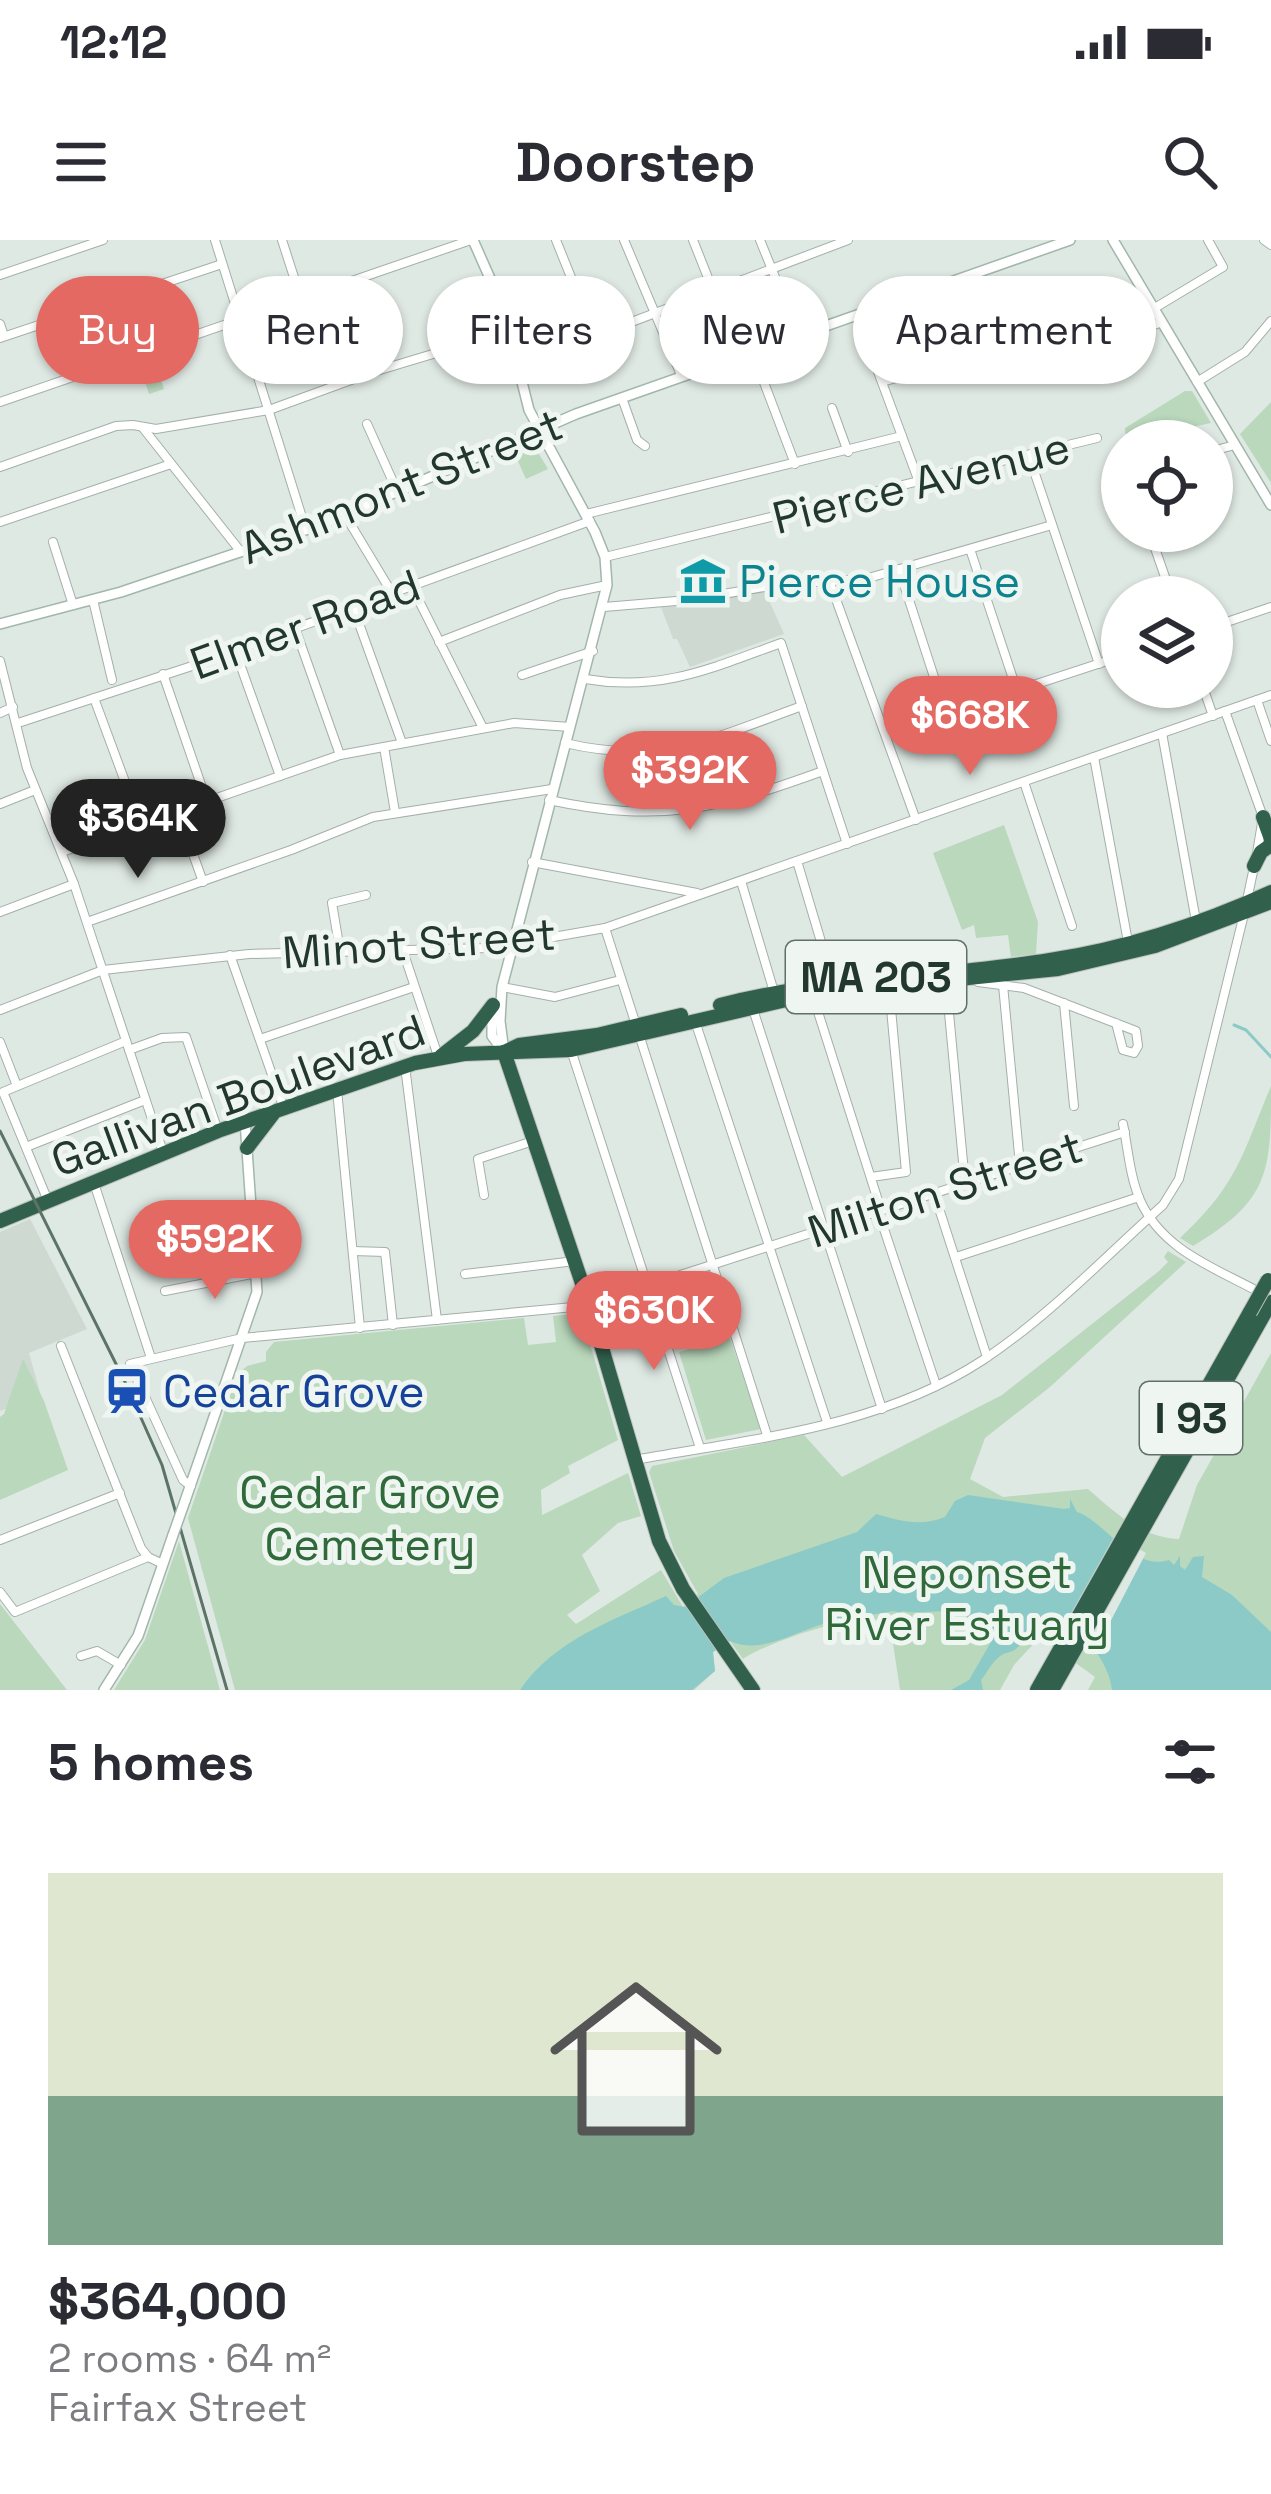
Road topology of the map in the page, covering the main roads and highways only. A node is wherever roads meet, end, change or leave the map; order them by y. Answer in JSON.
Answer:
{"nodes":[{"id":1,"x":472,"y":240,"type":"edge"},
{"id":2,"x":1070,"y":240,"type":"edge"},
{"id":3,"x":1113,"y":240,"type":"edge"},
{"id":4,"x":537,"y":430,"type":"junction"},
{"id":5,"x":1271,"y":505,"type":"edge"},
{"id":6,"x":0,"y":624,"type":"edge"},
{"id":7,"x":1262,"y":814,"type":"road end"},
{"id":8,"x":1271,"y":842,"type":"edge"},
{"id":9,"x":1254,"y":866,"type":"road end"},
{"id":10,"x":1271,"y":892,"type":"edge"},
{"id":11,"x":1271,"y":902,"type":"edge"},
{"id":12,"x":1245,"y":909,"type":"junction"},
{"id":13,"x":1198,"y":927,"type":"junction"},
{"id":14,"x":1004,"y":975,"type":"junction"},
{"id":15,"x":502,"y":987,"type":"junction"},
{"id":16,"x":811,"y":990,"type":"junction"},
{"id":17,"x":751,"y":1002,"type":"junction"},
{"id":18,"x":493,"y":1005,"type":"junction"},
{"id":19,"x":635,"y":1032,"type":"junction"},
{"id":20,"x":504,"y":1052,"type":"junction"},
{"id":21,"x":438,"y":1058,"type":"junction"},
{"id":22,"x":280,"y":1109,"type":"junction"},
{"id":23,"x":241,"y":1123,"type":"junction"},
{"id":24,"x":247,"y":1148,"type":"junction"},
{"id":25,"x":0,"y":1221,"type":"edge"},
{"id":26,"x":1270,"y":1281,"type":"edge"},
{"id":27,"x":1271,"y":1300,"type":"edge"},
{"id":28,"x":1261,"y":1316,"type":"edge"},
{"id":29,"x":1067,"y":1657,"type":"junction"},
{"id":30,"x":1052,"y":1689,"type":"edge"},
{"id":31,"x":104,"y":1690,"type":"edge"},
{"id":32,"x":753,"y":1690,"type":"edge"}],
"edges":[{"from":1,"to":4,"type":"main road"},
{"from":2,"to":4,"type":"main road","name":"Ashmont Street"},
{"from":3,"to":5,"type":"main road"},
{"from":4,"to":6,"type":"main road","name":"Ashmont Street"},
{"from":4,"to":15,"type":"main road"},
{"from":7,"to":8,"type":"highway"},
{"from":8,"to":9,"type":"highway"},
{"from":10,"to":12,"type":"highway","name":"Gallivan Boulevard","number":"MA 203"},
{"from":11,"to":12,"type":"highway","name":"Gallivan Boulevard","number":"MA 203"},
{"from":12,"to":13,"type":"highway","name":"Gallivan Boulevard","number":"MA 203"},
{"from":13,"to":14,"type":"highway","name":"Gallivan Boulevard","number":"MA 203"},
{"from":13,"to":14,"type":"highway","name":"Gallivan Boulevard","number":"MA 203"},
{"from":14,"to":16,"type":"highway","name":"Gallivan Boulevard","number":"MA 203"},
{"from":14,"to":16,"type":"highway","name":"Gallivan Boulevard","number":"MA 203"},
{"from":15,"to":18,"type":"main road"},
{"from":15,"to":20,"type":"main road"},
{"from":16,"to":17,"type":"highway","name":"Gallivan Boulevard","number":"MA 203"},
{"from":16,"to":17,"type":"highway","name":"Gallivan Boulevard","number":"MA 203"},
{"from":17,"to":19,"type":"highway","name":"Gallivan Boulevard","number":"MA 203"},
{"from":17,"to":19,"type":"highway","name":"Gallivan Boulevard","number":"MA 203"},
{"from":18,"to":20,"type":"main road"},
{"from":18,"to":21,"type":"highway"},
{"from":19,"to":20,"type":"highway","name":"Gallivan Boulevard","number":"MA 203"},
{"from":19,"to":20,"type":"highway","name":"Gallivan Boulevard","number":"MA 203"},
{"from":20,"to":21,"type":"highway","name":"Gallivan Boulevard","number":"MA 203"},
{"from":20,"to":32,"type":"highway"},
{"from":21,"to":22,"type":"highway","name":"Gallivan Boulevard","number":"MA 203"},
{"from":22,"to":23,"type":"highway","name":"Gallivan Boulevard","number":"MA 203"},
{"from":22,"to":24,"type":"highway"},
{"from":23,"to":24,"type":"main road"},
{"from":23,"to":25,"type":"highway","name":"Gallivan Boulevard","number":"MA 203"},
{"from":24,"to":31,"type":"main road","bridge":true},
{"from":26,"to":28,"type":"highway","number":"I 93","bridge":true},
{"from":27,"to":28,"type":"highway","number":"I 93"},
{"from":28,"to":29,"type":"highway","number":"I 93"},
{"from":29,"to":30,"type":"highway","number":"I 93"},
{"from":29,"to":30,"type":"highway","number":"I 93"}]}
